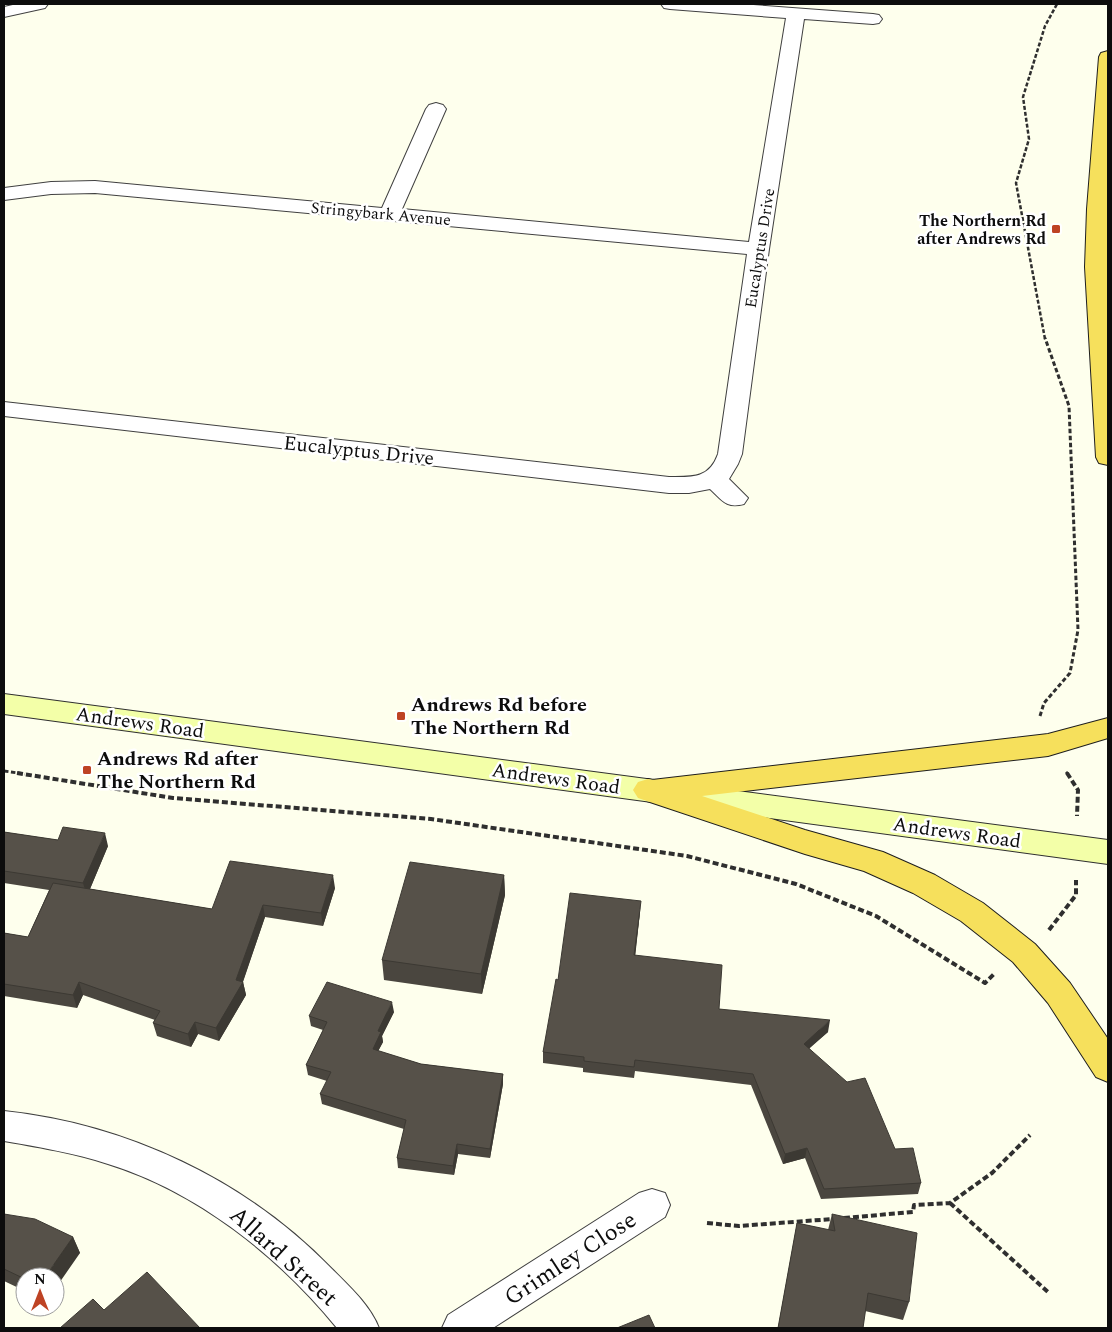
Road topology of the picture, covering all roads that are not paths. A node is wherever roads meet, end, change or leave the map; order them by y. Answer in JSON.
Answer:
{"nodes":[{"id":1,"x":39,"y":4,"type":"edge"},
{"id":2,"x":670,"y":4,"type":"edge"},
{"id":3,"x":4,"y":12,"type":"edge"},
{"id":4,"x":796,"y":13,"type":"junction"},
{"id":5,"x":874,"y":19,"type":"dead end"},
{"id":6,"x":1108,"y":57,"type":"edge"},
{"id":7,"x":436,"y":109,"type":"dead end"},
{"id":8,"x":4,"y":194,"type":"edge"},
{"id":9,"x":390,"y":214,"type":"junction"},
{"id":10,"x":758,"y":249,"type":"junction"},
{"id":11,"x":4,"y":409,"type":"edge"},
{"id":12,"x":1108,"y":457,"type":"edge"},
{"id":13,"x":714,"y":479,"type":"junction"},
{"id":14,"x":735,"y":498,"type":"dead end"},
{"id":15,"x":4,"y":704,"type":"edge"},
{"id":16,"x":1108,"y":728,"type":"edge"},
{"id":17,"x":648,"y":790,"type":"junction"},
{"id":18,"x":1108,"y":852,"type":"edge"},
{"id":19,"x":1108,"y":1067,"type":"edge"},
{"id":20,"x":4,"y":1126,"type":"edge"},
{"id":21,"x":652,"y":1204,"type":"dead end"},
{"id":22,"x":360,"y":1328,"type":"edge"},
{"id":23,"x":462,"y":1328,"type":"edge"}],
"edges":[{"from":1,"to":3,"type":"street"},
{"from":2,"to":4,"type":"street"},
{"from":4,"to":5,"type":"street"},
{"from":4,"to":10,"type":"street","name":"Eucalyptus Drive"},
{"from":6,"to":12,"type":"highway"},
{"from":7,"to":9,"type":"street"},
{"from":8,"to":9,"type":"street","name":"Stringybark Avenue"},
{"from":9,"to":10,"type":"street","name":"Stringybark Avenue"},
{"from":10,"to":13,"type":"street","name":"Eucalyptus Drive"},
{"from":11,"to":13,"type":"street","name":"Eucalyptus Drive"},
{"from":13,"to":14,"type":"street"},
{"from":15,"to":17,"type":"main road","name":"Andrews Road"},
{"from":16,"to":17,"type":"highway"},
{"from":17,"to":18,"type":"main road","name":"Andrews Road"},
{"from":17,"to":19,"type":"highway"},
{"from":20,"to":22,"type":"street","name":"Allard Street"},
{"from":21,"to":23,"type":"street","name":"Grimley Close"}]}
